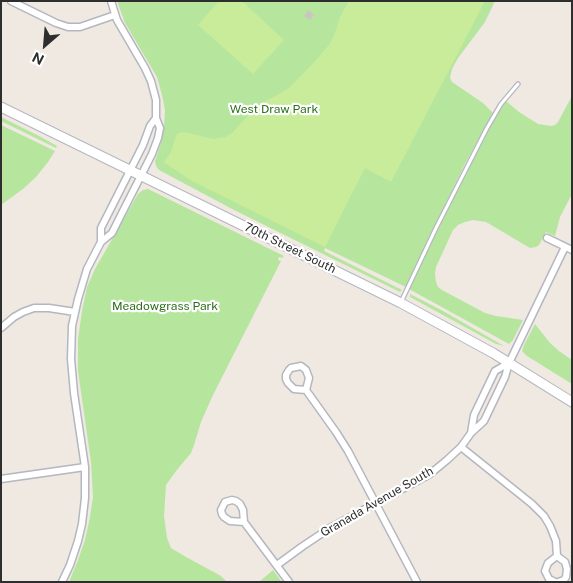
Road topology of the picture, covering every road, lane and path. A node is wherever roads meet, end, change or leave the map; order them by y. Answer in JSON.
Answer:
{"nodes":[{"id":1,"x":11,"y":1,"type":"edge"},
{"id":2,"x":111,"y":1,"type":"edge"},
{"id":3,"x":115,"y":15,"type":"junction"},
{"id":4,"x":518,"y":84,"type":"dead end"},
{"id":5,"x":1,"y":107,"type":"edge"},
{"id":6,"x":156,"y":118,"type":"junction"},
{"id":7,"x":130,"y":170,"type":"junction"},
{"id":8,"x":142,"y":175,"type":"junction"},
{"id":9,"x":547,"y":238,"type":"dead end"},
{"id":10,"x":101,"y":242,"type":"junction"},
{"id":11,"x":568,"y":249,"type":"edge"},
{"id":12,"x":401,"y":303,"type":"junction"},
{"id":13,"x":75,"y":312,"type":"junction"},
{"id":14,"x":1,"y":328,"type":"edge"},
{"id":15,"x":509,"y":363,"type":"junction"},
{"id":16,"x":306,"y":390,"type":"dead end"},
{"id":17,"x":572,"y":402,"type":"edge"},
{"id":18,"x":471,"y":433,"type":"junction"},
{"id":19,"x":461,"y":446,"type":"junction"},
{"id":20,"x":85,"y":467,"type":"junction"},
{"id":21,"x":1,"y":479,"type":"edge"},
{"id":22,"x":376,"y":503,"type":"junction"},
{"id":23,"x":244,"y":522,"type":"dead end"},
{"id":24,"x":557,"y":556,"type":"junction"},
{"id":25,"x":277,"y":566,"type":"junction"},
{"id":26,"x":62,"y":582,"type":"edge"},
{"id":27,"x":289,"y":582,"type":"edge"},
{"id":28,"x":417,"y":582,"type":"edge"},
{"id":29,"x":557,"y":582,"type":"edge"}],
"edges":[{"from":1,"to":3,"type":"street"},
{"from":2,"to":3,"type":"street"},
{"from":3,"to":6,"type":"street"},
{"from":4,"to":12,"type":"lane"},
{"from":5,"to":7,"type":"main road","name":"70th Street South"},
{"from":6,"to":7,"type":"street"},
{"from":6,"to":8,"type":"street"},
{"from":7,"to":8,"type":"main road","name":"70th Street South"},
{"from":7,"to":10,"type":"street"},
{"from":8,"to":10,"type":"street"},
{"from":8,"to":12,"type":"main road","name":"70th Street South"},
{"from":9,"to":11,"type":"street","name":"Granada Avenue South"},
{"from":10,"to":13,"type":"street"},
{"from":11,"to":15,"type":"street","name":"Granada Avenue South"},
{"from":12,"to":15,"type":"main road","name":"70th Street South"},
{"from":13,"to":14,"type":"street"},
{"from":13,"to":20,"type":"street"},
{"from":15,"to":17,"type":"main road","name":"70th Street South"},
{"from":15,"to":18,"type":"street","name":"Granada Avenue South"},
{"from":15,"to":18,"type":"street","name":"Granada Avenue South"},
{"from":16,"to":22,"type":"street"},
{"from":18,"to":19,"type":"street","name":"Granada Avenue South"},
{"from":19,"to":22,"type":"street","name":"Granada Avenue South"},
{"from":19,"to":24,"type":"street"},
{"from":20,"to":21,"type":"street"},
{"from":20,"to":26,"type":"street"},
{"from":22,"to":25,"type":"street","name":"Granada Avenue South"},
{"from":22,"to":28,"type":"street"},
{"from":23,"to":25,"type":"street"},
{"from":24,"to":29,"type":"street"},
{"from":24,"to":29,"type":"street"},
{"from":25,"to":27,"type":"street"}]}
